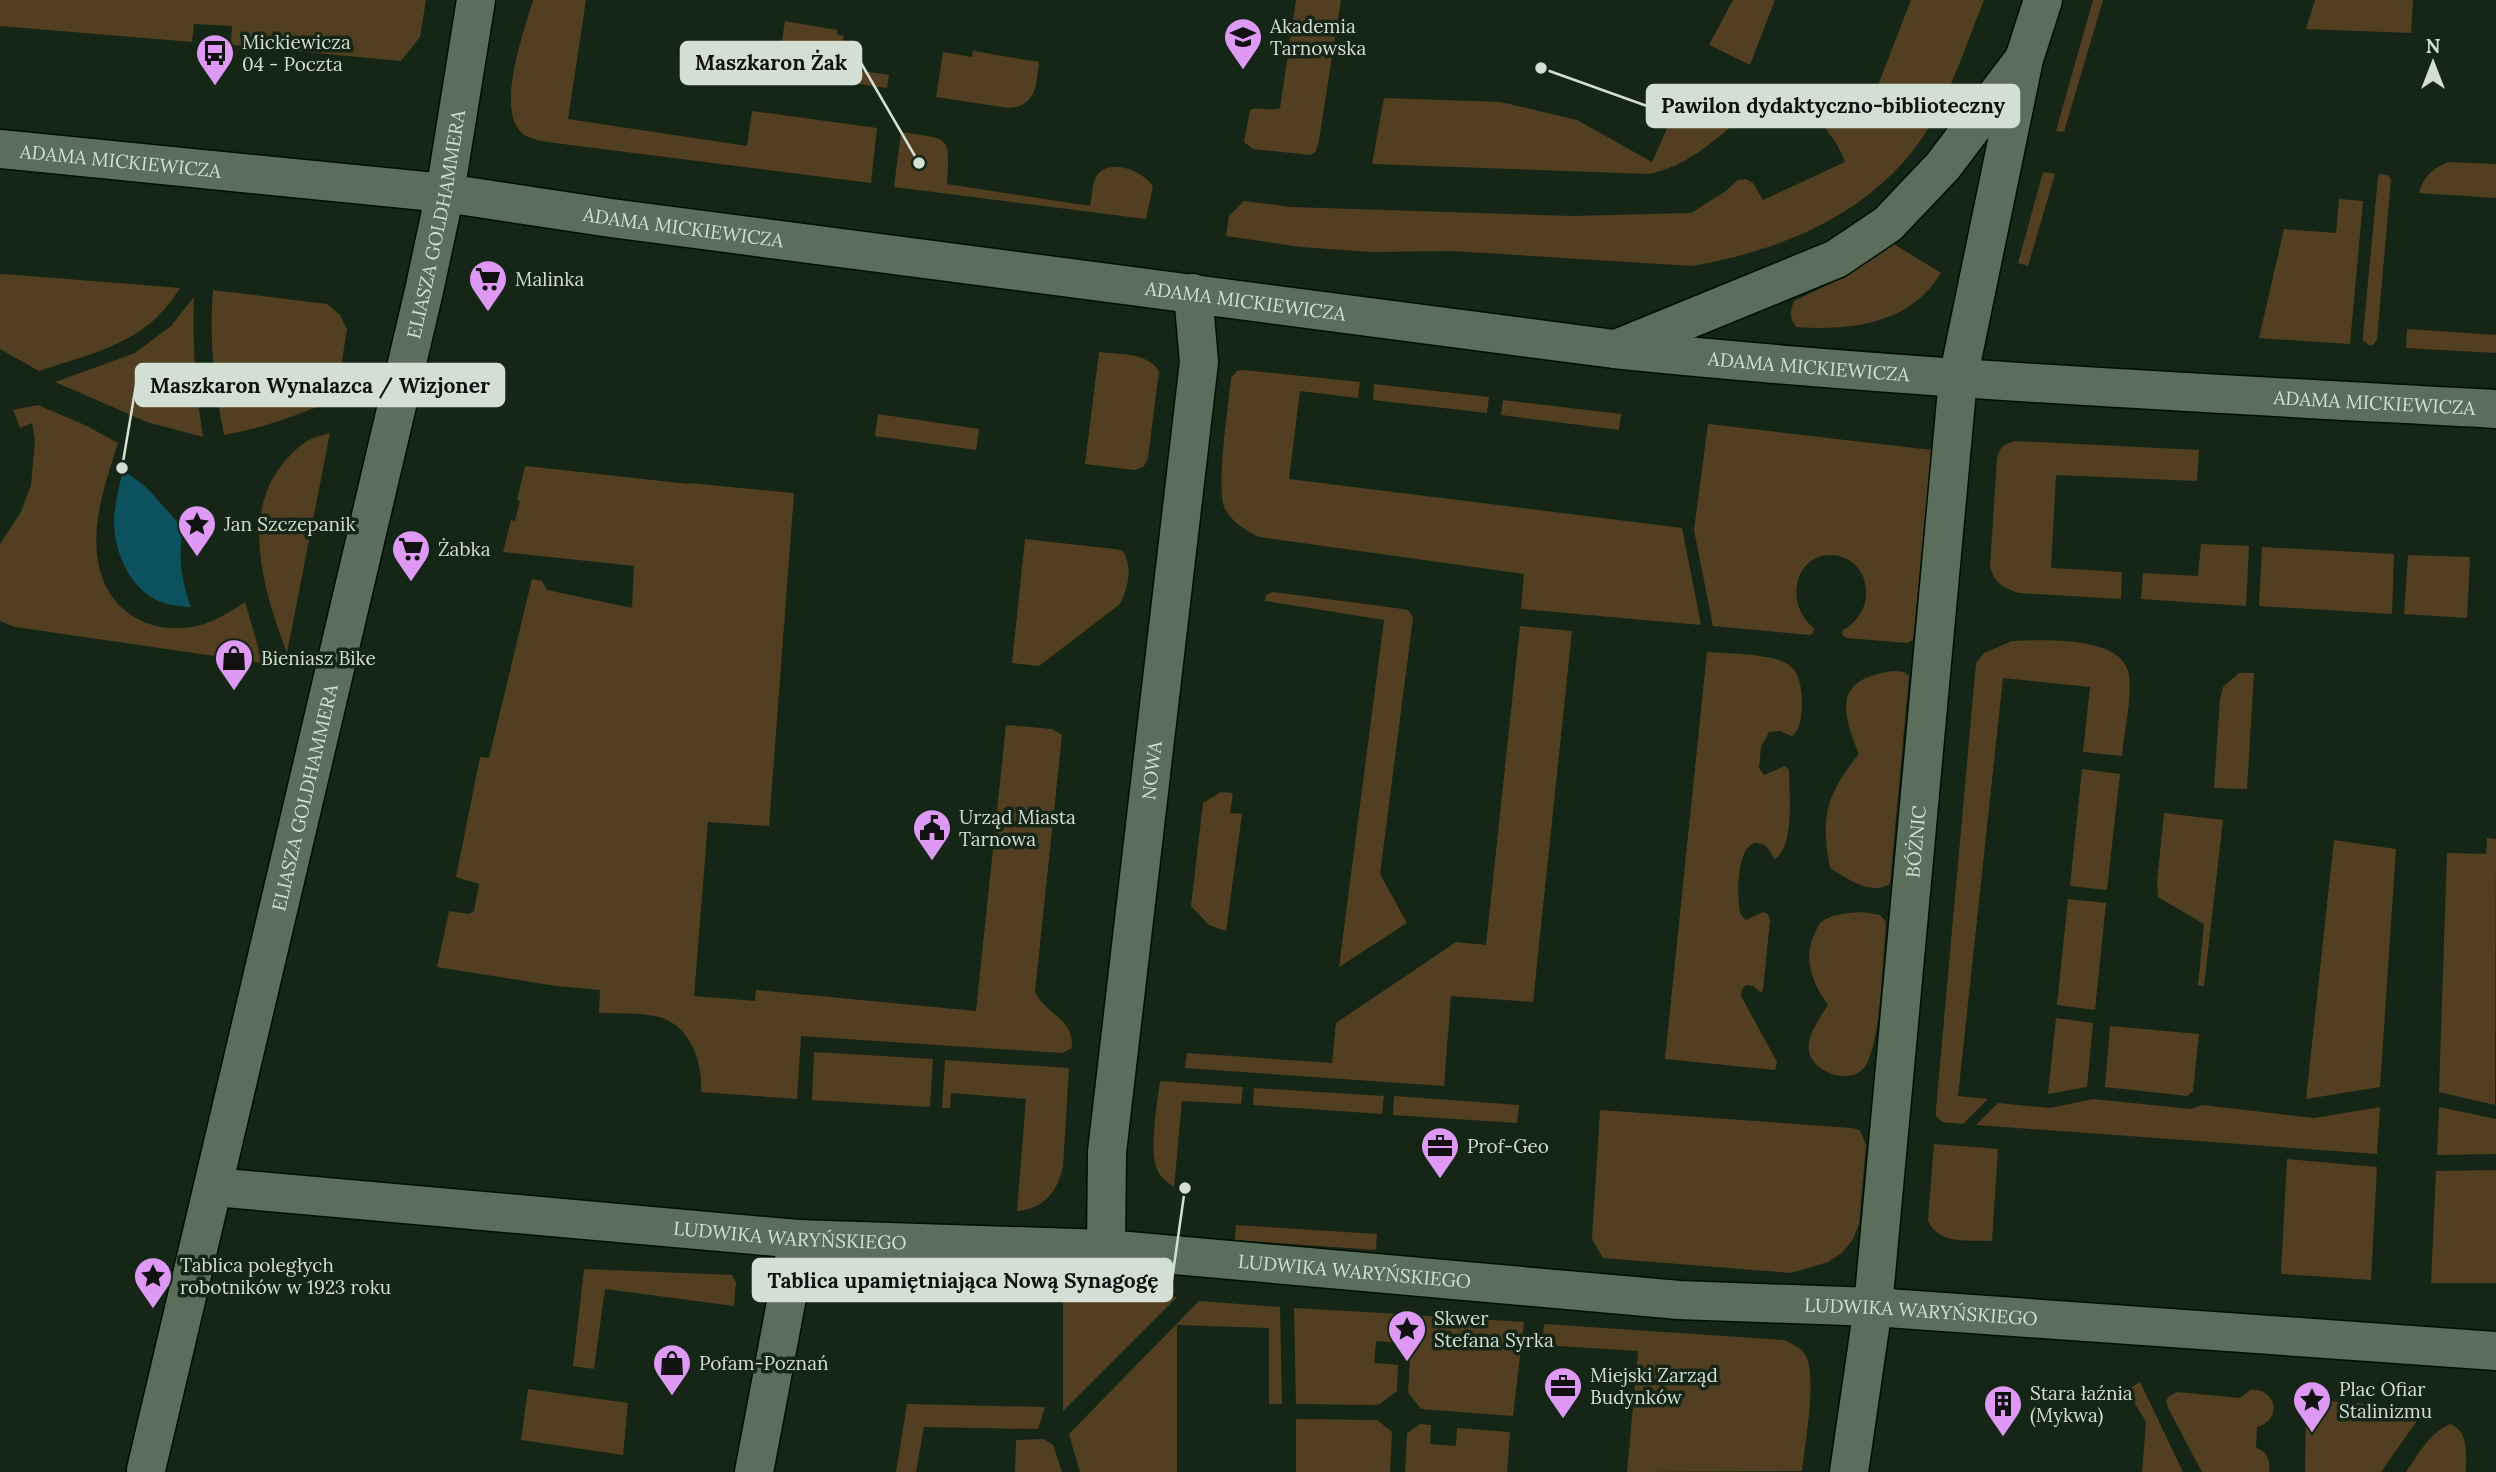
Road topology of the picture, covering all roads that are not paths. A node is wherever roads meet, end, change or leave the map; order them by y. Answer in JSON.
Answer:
{"nodes":[{"id":1,"x":476,"y":0,"type":"edge"},
{"id":2,"x":2043,"y":0,"type":"edge"},
{"id":3,"x":2024,"y":59,"type":"junction"},
{"id":4,"x":0,"y":149,"type":"edge"},
{"id":5,"x":446,"y":192,"type":"junction"},
{"id":6,"x":1193,"y":293,"type":"junction"},
{"id":7,"x":1614,"y":349,"type":"junction"},
{"id":8,"x":1958,"y":379,"type":"junction"},
{"id":9,"x":2496,"y":410,"type":"edge"},
{"id":10,"x":214,"y":1187,"type":"junction"},
{"id":11,"x":798,"y":1239,"type":"junction"},
{"id":12,"x":1106,"y":1249,"type":"junction"},
{"id":13,"x":1873,"y":1307,"type":"junction"},
{"id":14,"x":2496,"y":1351,"type":"edge"},
{"id":15,"x":146,"y":1470,"type":"dead end"},
{"id":16,"x":754,"y":1472,"type":"edge"},
{"id":17,"x":1849,"y":1472,"type":"edge"}],
"edges":[{"from":1,"to":5,"type":"street","name":"ELIASZA GOLDHAMMERA"},
{"from":2,"to":3,"type":"street"},
{"from":3,"to":7,"type":"street"},
{"from":3,"to":8,"type":"street","name":"BÓŻNIC"},
{"from":4,"to":5,"type":"street","name":"ADAMA MICKIEWICZA"},
{"from":5,"to":6,"type":"street","name":"ADAMA MICKIEWICZA"},
{"from":5,"to":10,"type":"street","name":"ELIASZA GOLDHAMMERA"},
{"from":6,"to":7,"type":"street","name":"ADAMA MICKIEWICZA"},
{"from":6,"to":12,"type":"street","name":"NOWA"},
{"from":7,"to":8,"type":"street","name":"ADAMA MICKIEWICZA"},
{"from":8,"to":9,"type":"street","name":"ADAMA MICKIEWICZA"},
{"from":8,"to":13,"type":"street","name":"BÓŻNIC"},
{"from":10,"to":11,"type":"street","name":"LUDWIKA WARYŃSKIEGO"},
{"from":10,"to":15,"type":"street","name":"ELIASZA GOLDHAMMERA"},
{"from":11,"to":12,"type":"street","name":"LUDWIKA WARYŃSKIEGO"},
{"from":11,"to":16,"type":"street"},
{"from":12,"to":13,"type":"street","name":"LUDWIKA WARYŃSKIEGO"},
{"from":13,"to":14,"type":"street","name":"LUDWIKA WARYŃSKIEGO"},
{"from":13,"to":17,"type":"street","name":"BÓŻNIC"}]}
